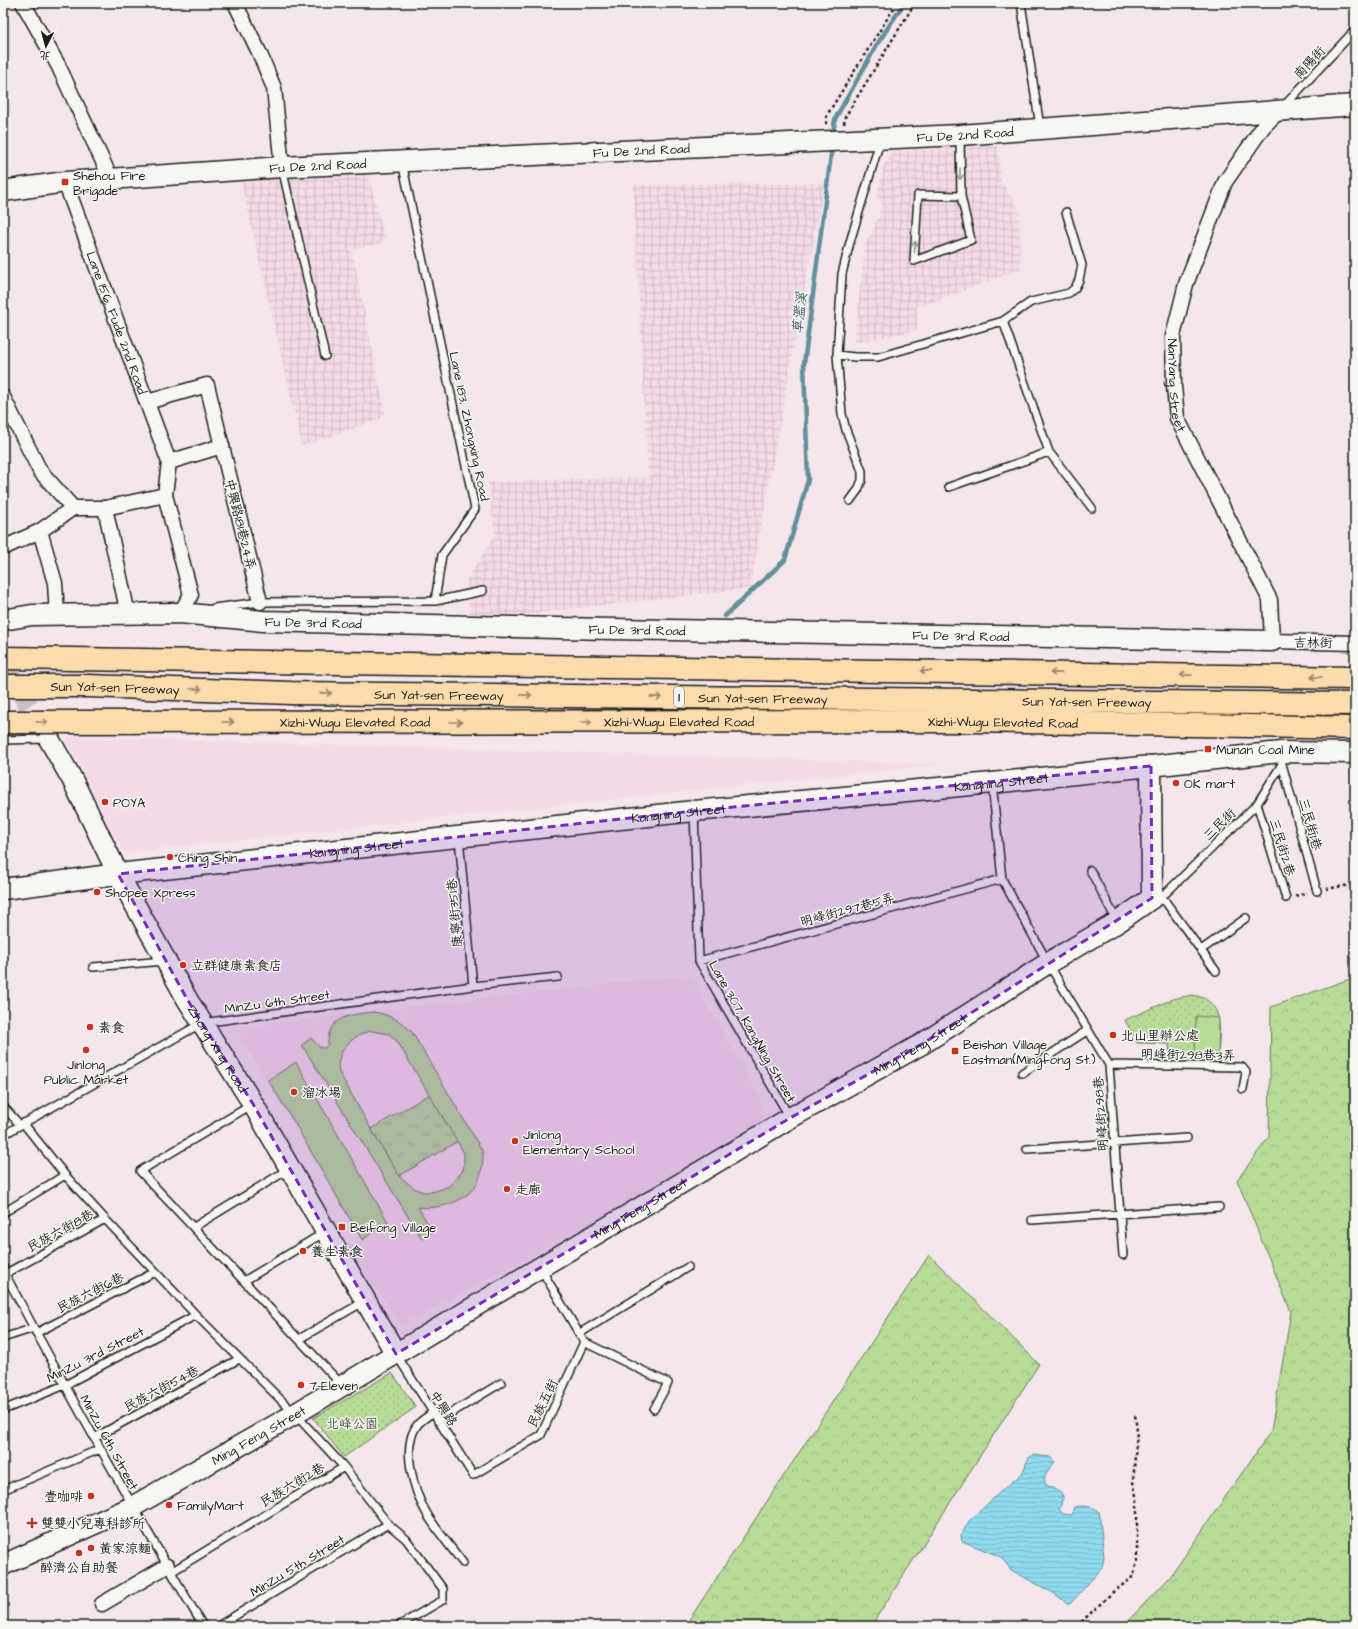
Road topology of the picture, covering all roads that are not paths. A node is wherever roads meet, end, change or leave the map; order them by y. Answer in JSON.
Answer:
{"nodes":[{"id":1,"x":23,"y":3,"type":"edge"},
{"id":2,"x":235,"y":3,"type":"edge"},
{"id":3,"x":1021,"y":3,"type":"edge"},
{"id":4,"x":1355,"y":30,"type":"edge"},
{"id":5,"x":1355,"y":105,"type":"edge"},
{"id":6,"x":1280,"y":110,"type":"junction"},
{"id":7,"x":1040,"y":128,"type":"junction"},
{"id":8,"x":960,"y":135,"type":"junction"},
{"id":9,"x":881,"y":138,"type":"junction"},
{"id":10,"x":402,"y":161,"type":"junction"},
{"id":11,"x":282,"y":167,"type":"junction"},
{"id":12,"x":111,"y":179,"type":"junction"},
{"id":13,"x":65,"y":182,"type":"junction"},
{"id":14,"x":3,"y":191,"type":"edge"},
{"id":15,"x":961,"y":196,"type":"junction"},
{"id":16,"x":1066,"y":212,"type":"dead end"},
{"id":17,"x":1003,"y":321,"type":"junction"},
{"id":18,"x":837,"y":355,"type":"junction"},
{"id":19,"x":325,"y":356,"type":"dead end"},
{"id":20,"x":3,"y":397,"type":"edge"},
{"id":21,"x":147,"y":402,"type":"junction"},
{"id":22,"x":222,"y":446,"type":"junction"},
{"id":23,"x":1049,"y":452,"type":"junction"},
{"id":24,"x":169,"y":462,"type":"junction"},
{"id":25,"x":949,"y":488,"type":"dead end"},
{"id":26,"x":165,"y":495,"type":"junction"},
{"id":27,"x":850,"y":501,"type":"dead end"},
{"id":28,"x":73,"y":508,"type":"junction"},
{"id":29,"x":105,"y":508,"type":"junction"},
{"id":30,"x":1092,"y":508,"type":"dead end"},
{"id":31,"x":40,"y":531,"type":"junction"},
{"id":32,"x":3,"y":548,"type":"edge"},
{"id":33,"x":483,"y":591,"type":"dead end"},
{"id":34,"x":435,"y":601,"type":"junction"},
{"id":35,"x":260,"y":602,"type":"junction"},
{"id":36,"x":180,"y":613,"type":"junction"},
{"id":37,"x":128,"y":614,"type":"junction"},
{"id":38,"x":57,"y":615,"type":"junction"},
{"id":39,"x":3,"y":620,"type":"edge"},
{"id":40,"x":1272,"y":641,"type":"junction"},
{"id":41,"x":1355,"y":643,"type":"edge"},
{"id":42,"x":3,"y":658,"type":"edge"},
{"id":43,"x":1355,"y":678,"type":"edge"},
{"id":44,"x":3,"y":686,"type":"edge"},
{"id":45,"x":1355,"y":704,"type":"edge"},
{"id":46,"x":3,"y":722,"type":"edge"},
{"id":47,"x":1355,"y":728,"type":"edge"},
{"id":48,"x":49,"y":739,"type":"joint"},
{"id":49,"x":3,"y":740,"type":"edge"},
{"id":50,"x":1355,"y":753,"type":"edge"},
{"id":51,"x":1281,"y":758,"type":"junction"},
{"id":52,"x":1151,"y":766,"type":"junction"},
{"id":53,"x":992,"y":783,"type":"junction"},
{"id":54,"x":1257,"y":804,"type":"junction"},
{"id":55,"x":694,"y":811,"type":"junction"},
{"id":56,"x":459,"y":837,"type":"junction"},
{"id":57,"x":1090,"y":870,"type":"dead end"},
{"id":58,"x":118,"y":874,"type":"junction"},
{"id":59,"x":1002,"y":879,"type":"junction"},
{"id":60,"x":3,"y":889,"type":"edge"},
{"id":61,"x":1318,"y":891,"type":"dead end"},
{"id":62,"x":1152,"y":898,"type":"junction"},
{"id":63,"x":1286,"y":898,"type":"dead end"},
{"id":64,"x":1246,"y":918,"type":"dead end"},
{"id":65,"x":1118,"y":922,"type":"junction"},
{"id":66,"x":1201,"y":950,"type":"junction"},
{"id":67,"x":166,"y":961,"type":"junction"},
{"id":68,"x":699,"y":961,"type":"junction"},
{"id":69,"x":1048,"y":963,"type":"junction"},
{"id":70,"x":94,"y":967,"type":"dead end"},
{"id":71,"x":1216,"y":971,"type":"dead end"},
{"id":72,"x":558,"y":976,"type":"dead end"},
{"id":73,"x":473,"y":986,"type":"junction"},
{"id":74,"x":202,"y":1023,"type":"junction"},
{"id":75,"x":1088,"y":1030,"type":"junction"},
{"id":76,"x":1109,"y":1065,"type":"junction"},
{"id":77,"x":1022,"y":1073,"type":"dead end"},
{"id":78,"x":1243,"y":1089,"type":"dead end"},
{"id":79,"x":253,"y":1104,"type":"junction"},
{"id":80,"x":3,"y":1106,"type":"edge"},
{"id":81,"x":790,"y":1118,"type":"junction"},
{"id":82,"x":21,"y":1124,"type":"junction"},
{"id":83,"x":3,"y":1135,"type":"edge"},
{"id":84,"x":1187,"y":1138,"type":"dead end"},
{"id":85,"x":1115,"y":1143,"type":"junction"},
{"id":86,"x":1027,"y":1149,"type":"dead end"},
{"id":87,"x":289,"y":1169,"type":"junction"},
{"id":88,"x":65,"y":1175,"type":"junction"},
{"id":89,"x":1219,"y":1207,"type":"dead end"},
{"id":90,"x":3,"y":1212,"type":"edge"},
{"id":91,"x":1120,"y":1214,"type":"junction"},
{"id":92,"x":106,"y":1219,"type":"junction"},
{"id":93,"x":1032,"y":1220,"type":"dead end"},
{"id":94,"x":194,"y":1227,"type":"junction"},
{"id":95,"x":325,"y":1232,"type":"junction"},
{"id":96,"x":1123,"y":1255,"type":"dead end"},
{"id":97,"x":3,"y":1267,"type":"edge"},
{"id":98,"x":541,"y":1268,"type":"junction"},
{"id":99,"x":688,"y":1268,"type":"dead end"},
{"id":100,"x":155,"y":1272,"type":"junction"},
{"id":101,"x":5,"y":1274,"type":"junction"},
{"id":102,"x":244,"y":1281,"type":"junction"},
{"id":103,"x":365,"y":1301,"type":"junction"},
{"id":104,"x":196,"y":1315,"type":"junction"},
{"id":105,"x":35,"y":1331,"type":"junction"},
{"id":106,"x":580,"y":1333,"type":"junction"},
{"id":107,"x":3,"y":1338,"type":"edge"},
{"id":108,"x":299,"y":1339,"type":"junction"},
{"id":109,"x":584,"y":1342,"type":"junction"},
{"id":110,"x":396,"y":1354,"type":"junction"},
{"id":111,"x":239,"y":1359,"type":"junction"},
{"id":112,"x":501,"y":1383,"type":"dead end"},
{"id":113,"x":65,"y":1385,"type":"junction"},
{"id":114,"x":342,"y":1386,"type":"junction"},
{"id":115,"x":654,"y":1409,"type":"dead end"},
{"id":116,"x":3,"y":1410,"type":"edge"},
{"id":117,"x":432,"y":1413,"type":"junction"},
{"id":118,"x":295,"y":1414,"type":"junction"},
{"id":119,"x":438,"y":1421,"type":"junction"},
{"id":120,"x":94,"y":1438,"type":"junction"},
{"id":121,"x":100,"y":1449,"type":"junction"},
{"id":122,"x":344,"y":1467,"type":"junction"},
{"id":123,"x":473,"y":1475,"type":"joint"},
{"id":124,"x":3,"y":1490,"type":"edge"},
{"id":125,"x":132,"y":1507,"type":"junction"},
{"id":126,"x":388,"y":1524,"type":"junction"},
{"id":127,"x":463,"y":1563,"type":"dead end"},
{"id":128,"x":3,"y":1565,"type":"edge"},
{"id":129,"x":169,"y":1569,"type":"junction"},
{"id":130,"x":102,"y":1604,"type":"dead end"},
{"id":131,"x":203,"y":1626,"type":"edge"},
{"id":132,"x":218,"y":1626,"type":"edge"},
{"id":133,"x":398,"y":1626,"type":"edge"}],
"edges":[{"from":1,"to":12,"type":"street"},
{"from":2,"to":11,"type":"street"},
{"from":3,"to":7,"type":"lane"},
{"from":4,"to":6,"type":"lane","name":"南陽街"},
{"from":5,"to":6,"type":"street","name":"Fu De 2nd Road"},
{"from":6,"to":7,"type":"street","name":"Fu De 2nd Road"},
{"from":6,"to":40,"type":"street","name":"NanYang Street"},
{"from":7,"to":8,"type":"street","name":"Fu De 2nd Road"},
{"from":8,"to":9,"type":"street","name":"Fu De 2nd Road"},
{"from":8,"to":15,"type":"lane","one_way":true},
{"from":9,"to":10,"type":"street","name":"Fu De 2nd Road"},
{"from":9,"to":18,"type":"lane"},
{"from":10,"to":11,"type":"street","name":"Fu De 2nd Road"},
{"from":10,"to":34,"type":"lane","name":"Lane 183, Zhongxing Road"},
{"from":11,"to":12,"type":"street","name":"Fu De 2nd Road"},
{"from":11,"to":19,"type":"lane"},
{"from":12,"to":13,"type":"street","name":"Fu De 2nd Road"},
{"from":13,"to":14,"type":"street","name":"Fu De 2nd Road"},
{"from":13,"to":21,"type":"street","name":"Lane 156, Fude 2nd Road"},
{"from":15,"to":15,"type":"lane","one_way":true},
{"from":16,"to":17,"type":"lane"},
{"from":17,"to":18,"type":"lane"},
{"from":17,"to":23,"type":"lane"},
{"from":18,"to":27,"type":"lane"},
{"from":20,"to":28,"type":"street"},
{"from":21,"to":22,"type":"street","name":"中興路181巷24弄"},
{"from":21,"to":24,"type":"street","name":"Lane 156, Fude 2nd Road"},
{"from":22,"to":24,"type":"street"},
{"from":22,"to":35,"type":"street","name":"中興路181巷24弄"},
{"from":23,"to":25,"type":"lane"},
{"from":23,"to":30,"type":"lane"},
{"from":24,"to":26,"type":"street"},
{"from":26,"to":29,"type":"street"},
{"from":26,"to":36,"type":"street"},
{"from":28,"to":29,"type":"street"},
{"from":28,"to":31,"type":"street"},
{"from":29,"to":37,"type":"street"},
{"from":31,"to":32,"type":"street"},
{"from":31,"to":38,"type":"street"},
{"from":33,"to":34,"type":"lane"},
{"from":34,"to":35,"type":"lane"},
{"from":35,"to":36,"type":"lane"},
{"from":36,"to":37,"type":"street","name":"Fu De 3rd Road"},
{"from":36,"to":40,"type":"street","name":"Fu De 3rd Road"},
{"from":37,"to":38,"type":"street","name":"Fu De 3rd Road"},
{"from":38,"to":39,"type":"street","name":"Fu De 3rd Road"},
{"from":40,"to":41,"type":"street","name":"吉林街"},
{"from":43,"to":42,"type":"highway","number":"1","one_way":true},
{"from":44,"to":45,"type":"highway","name":"Sun Yat-sen Freeway","number":"1","one_way":true,"bridge":true},
{"from":46,"to":47,"type":"highway","name":"Xizhi-Wugu Elevated Road","number":"1","one_way":true,"bridge":true},
{"from":48,"to":49,"type":"lane"},
{"from":48,"to":58,"type":"street","name":"Zhong Xing Road"},
{"from":50,"to":51,"type":"street","name":"Kangning Street"},
{"from":51,"to":52,"type":"street","name":"Kangning Street"},
{"from":51,"to":54,"type":"lane","name":"三民街"},
{"from":51,"to":61,"type":"lane","name":"三民街1巷"},
{"from":52,"to":53,"type":"street","name":"Kangning Street"},
{"from":52,"to":62,"type":"street"},
{"from":53,"to":55,"type":"street","name":"Kangning Street"},
{"from":53,"to":59,"type":"lane"},
{"from":54,"to":62,"type":"lane","name":"三民街"},
{"from":54,"to":63,"type":"lane","name":"三民街2巷"},
{"from":55,"to":56,"type":"street","name":"Kangning Street"},
{"from":55,"to":68,"type":"lane","name":"Lane 307, KangNing Street"},
{"from":56,"to":58,"type":"street","name":"Kangning Street"},
{"from":56,"to":73,"type":"lane","name":"康寧街351巷"},
{"from":57,"to":65,"type":"lane"},
{"from":58,"to":60,"type":"street","name":"Kangning Street"},
{"from":58,"to":67,"type":"street","name":"Zhong Xing Road"},
{"from":59,"to":68,"type":"lane","name":"明峰街297巷5弄"},
{"from":59,"to":69,"type":"lane","name":"明峰街298巷"},
{"from":62,"to":65,"type":"street","name":"Ming Feng Street"},
{"from":62,"to":66,"type":"lane"},
{"from":64,"to":66,"type":"lane"},
{"from":65,"to":69,"type":"street","name":"Ming Feng Street"},
{"from":66,"to":71,"type":"lane"},
{"from":67,"to":70,"type":"lane"},
{"from":67,"to":74,"type":"street","name":"Zhong Xing Road"},
{"from":68,"to":81,"type":"lane","name":"Lane 307, KangNing Street"},
{"from":69,"to":75,"type":"lane","name":"明峰街298巷"},
{"from":69,"to":81,"type":"street","name":"Ming Feng Street"},
{"from":72,"to":73,"type":"lane","name":"MinZu 6th Street"},
{"from":73,"to":74,"type":"lane","name":"MinZu 6th Street"},
{"from":74,"to":79,"type":"street","name":"Zhong Xing Road"},
{"from":74,"to":82,"type":"lane","name":"MinZu 6th Street"},
{"from":75,"to":76,"type":"lane","name":"明峰街298巷"},
{"from":75,"to":77,"type":"lane"},
{"from":76,"to":78,"type":"lane","name":"明峰街298巷3弄"},
{"from":76,"to":85,"type":"lane","name":"明峰街298巷"},
{"from":79,"to":87,"type":"street","name":"Zhong Xing Road"},
{"from":79,"to":94,"type":"lane"},
{"from":80,"to":82,"type":"lane"},
{"from":81,"to":98,"type":"street","name":"Ming Feng Street"},
{"from":82,"to":83,"type":"lane","name":"MinZu 6th Street"},
{"from":82,"to":88,"type":"lane"},
{"from":84,"to":85,"type":"lane"},
{"from":85,"to":86,"type":"lane"},
{"from":85,"to":91,"type":"lane","name":"明峰街298巷"},
{"from":87,"to":94,"type":"lane"},
{"from":87,"to":95,"type":"street","name":"Zhong Xing Road"},
{"from":88,"to":90,"type":"lane"},
{"from":88,"to":92,"type":"lane"},
{"from":89,"to":91,"type":"lane"},
{"from":91,"to":93,"type":"lane"},
{"from":91,"to":96,"type":"lane","name":"明峰街298巷"},
{"from":92,"to":100,"type":"lane"},
{"from":92,"to":101,"type":"lane","name":"民族六街8巷"},
{"from":94,"to":102,"type":"lane"},
{"from":95,"to":102,"type":"lane"},
{"from":95,"to":103,"type":"street","name":"Zhong Xing Road"},
{"from":97,"to":101,"type":"lane","name":"MinZu 6th Street"},
{"from":98,"to":106,"type":"lane"},
{"from":98,"to":110,"type":"street","name":"Ming Feng Street"},
{"from":99,"to":106,"type":"lane"},
{"from":100,"to":104,"type":"lane"},
{"from":100,"to":105,"type":"lane","name":"民族六街6巷"},
{"from":101,"to":105,"type":"lane","name":"MinZu 6th Street"},
{"from":102,"to":108,"type":"lane"},
{"from":103,"to":108,"type":"lane"},
{"from":103,"to":110,"type":"street","name":"Zhong Xing Road"},
{"from":104,"to":111,"type":"lane"},
{"from":104,"to":113,"type":"lane","name":"MinZu 3rd Street"},
{"from":105,"to":107,"type":"lane","name":"民族六街6巷"},
{"from":105,"to":113,"type":"lane","name":"MinZu 6th Street"},
{"from":106,"to":109,"type":"lane"},
{"from":108,"to":114,"type":"lane"},
{"from":109,"to":115,"type":"lane"},
{"from":109,"to":123,"type":"lane","name":"民族五街"},
{"from":110,"to":114,"type":"street","name":"Ming Feng Street"},
{"from":110,"to":117,"type":"lane","name":"中興路"},
{"from":111,"to":118,"type":"lane"},
{"from":111,"to":120,"type":"lane","name":"民族六街54巷"},
{"from":112,"to":119,"type":"lane"},
{"from":113,"to":116,"type":"lane","name":"MinZu 3rd Street"},
{"from":113,"to":120,"type":"lane","name":"MinZu 6th Street"},
{"from":114,"to":118,"type":"street","name":"Ming Feng Street"},
{"from":117,"to":119,"type":"lane","name":"中興路"},
{"from":117,"to":127,"type":"lane"},
{"from":118,"to":122,"type":"lane"},
{"from":118,"to":125,"type":"street","name":"Ming Feng Street"},
{"from":119,"to":123,"type":"lane","name":"中興路"},
{"from":120,"to":121,"type":"lane","name":"MinZu 6th Street"},
{"from":121,"to":124,"type":"lane"},
{"from":121,"to":125,"type":"lane","name":"MinZu 6th Street"},
{"from":122,"to":126,"type":"lane"},
{"from":122,"to":129,"type":"lane","name":"民族六街2巷"},
{"from":125,"to":128,"type":"street","name":"Ming Feng Street"},
{"from":125,"to":129,"type":"lane","name":"MinZu 6th Street"},
{"from":126,"to":132,"type":"lane","name":"MinZu 5th Street"},
{"from":126,"to":133,"type":"lane"},
{"from":129,"to":130,"type":"street"},
{"from":129,"to":131,"type":"lane","name":"MinZu 6th Street"}]}
